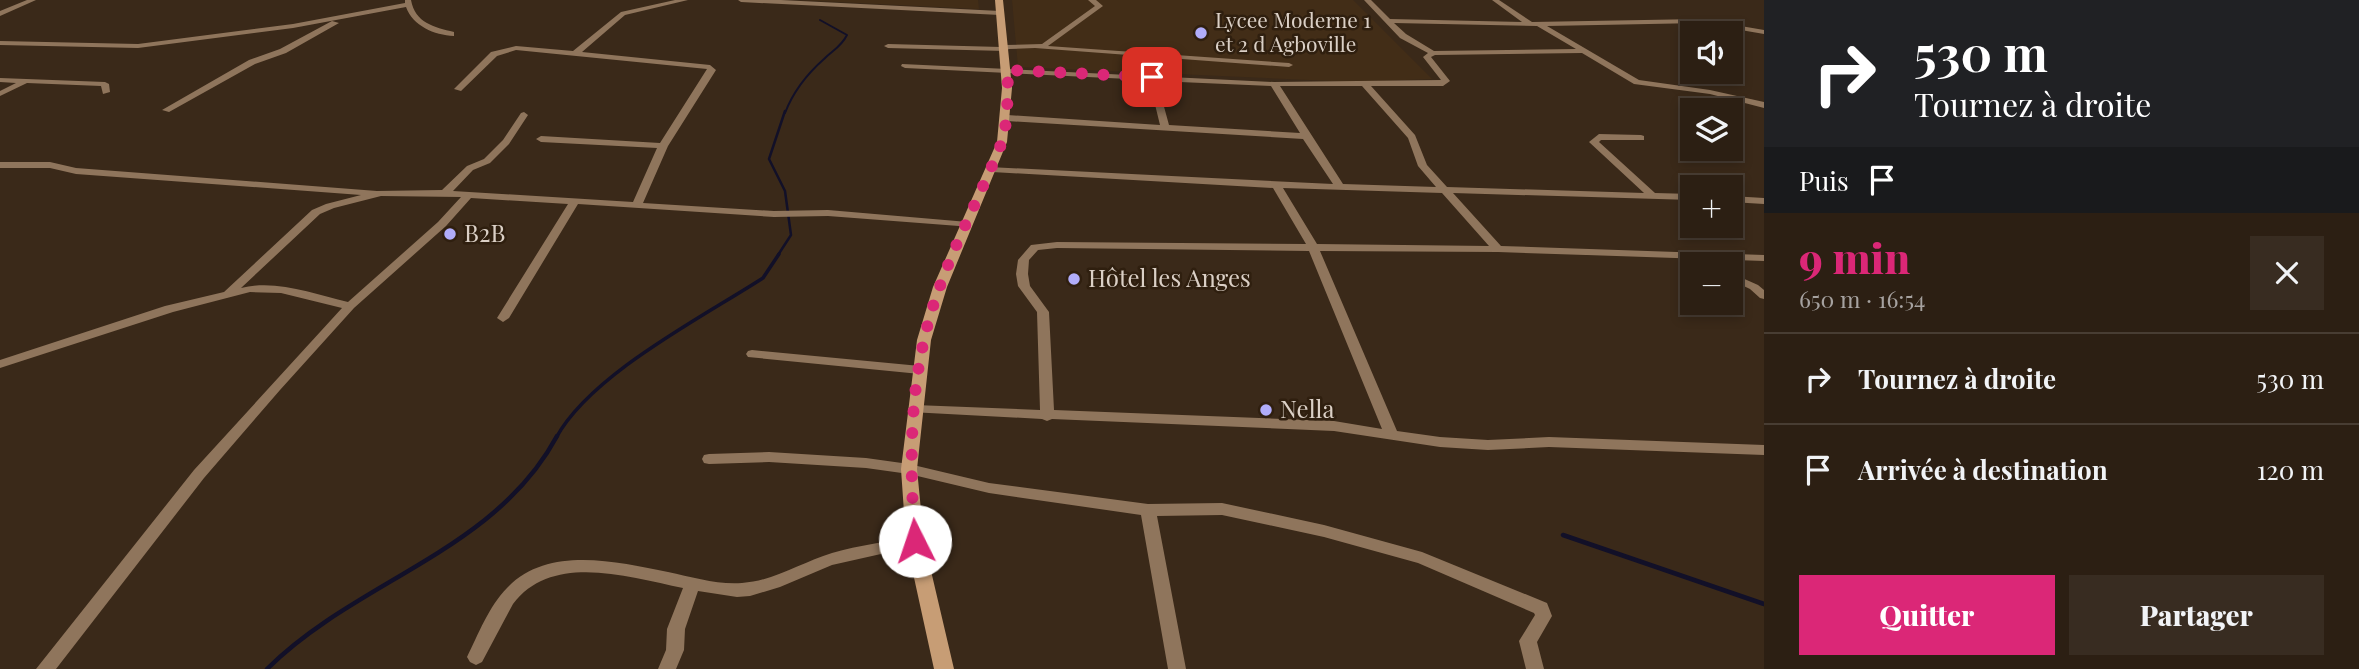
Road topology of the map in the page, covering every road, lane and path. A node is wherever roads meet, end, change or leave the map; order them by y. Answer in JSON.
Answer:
{"nodes":[{"id":1,"x":33,"y":0,"type":"edge"},
{"id":2,"x":685,"y":0,"type":"edge"},
{"id":3,"x":741,"y":0,"type":"edge"},
{"id":4,"x":1096,"y":0,"type":"edge"},
{"id":5,"x":1367,"y":0,"type":"edge"},
{"id":6,"x":1495,"y":0,"type":"edge"},
{"id":7,"x":792,"y":1,"type":"edge"},
{"id":8,"x":408,"y":3,"type":"edge"},
{"id":9,"x":1000,"y":7,"type":"edge"},
{"id":10,"x":0,"y":14,"type":"edge"},
{"id":11,"x":341,"y":19,"type":"junction"},
{"id":12,"x":1390,"y":21,"type":"junction"},
{"id":13,"x":1529,"y":23,"type":"junction"},
{"id":14,"x":1539,"y":24,"type":"junction"},
{"id":15,"x":1764,"y":32,"type":"edge"},
{"id":16,"x":451,"y":34,"type":"dead end"},
{"id":17,"x":0,"y":43,"type":"edge"},
{"id":18,"x":888,"y":46,"type":"dead end"},
{"id":19,"x":1005,"y":48,"type":"junction"},
{"id":20,"x":1038,"y":48,"type":"junction"},
{"id":21,"x":1581,"y":51,"type":"junction"},
{"id":22,"x":576,"y":53,"type":"junction"},
{"id":23,"x":1433,"y":53,"type":"junction"},
{"id":24,"x":1289,"y":65,"type":"dead end"},
{"id":25,"x":905,"y":66,"type":"dead end"},
{"id":26,"x":1008,"y":70,"type":"junction"},
{"id":27,"x":1152,"y":77,"type":"junction"},
{"id":28,"x":0,"y":80,"type":"edge"},
{"id":29,"x":26,"y":81,"type":"junction"},
{"id":30,"x":1274,"y":84,"type":"junction"},
{"id":31,"x":1366,"y":85,"type":"junction"},
{"id":32,"x":458,"y":89,"type":"dead end"},
{"id":33,"x":106,"y":92,"type":"dead end"},
{"id":34,"x":0,"y":94,"type":"edge"},
{"id":35,"x":1764,"y":105,"type":"edge"},
{"id":36,"x":166,"y":110,"type":"dead end"},
{"id":37,"x":524,"y":115,"type":"dead end"},
{"id":38,"x":1007,"y":118,"type":"junction"},
{"id":39,"x":1166,"y":128,"type":"junction"},
{"id":40,"x":1306,"y":136,"type":"junction"},
{"id":41,"x":1642,"y":138,"type":"dead end"},
{"id":42,"x":541,"y":139,"type":"dead end"},
{"id":43,"x":663,"y":145,"type":"junction"},
{"id":44,"x":0,"y":165,"type":"edge"},
{"id":45,"x":992,"y":169,"type":"junction"},
{"id":46,"x":1338,"y":184,"type":"junction"},
{"id":47,"x":1276,"y":185,"type":"junction"},
{"id":48,"x":1442,"y":188,"type":"junction"},
{"id":49,"x":381,"y":193,"type":"junction"},
{"id":50,"x":445,"y":193,"type":"junction"},
{"id":51,"x":469,"y":194,"type":"junction"},
{"id":52,"x":1651,"y":194,"type":"junction"},
{"id":53,"x":1680,"y":196,"type":"edge"},
{"id":54,"x":1743,"y":200,"type":"edge"},
{"id":55,"x":575,"y":201,"type":"junction"},
{"id":56,"x":1764,"y":201,"type":"edge"},
{"id":57,"x":637,"y":204,"type":"junction"},
{"id":58,"x":968,"y":225,"type":"junction"},
{"id":59,"x":1313,"y":247,"type":"junction"},
{"id":60,"x":1499,"y":249,"type":"junction"},
{"id":61,"x":1680,"y":258,"type":"edge"},
{"id":62,"x":1764,"y":258,"type":"edge"},
{"id":63,"x":1743,"y":259,"type":"edge"},
{"id":64,"x":1743,"y":282,"type":"edge"},
{"id":65,"x":229,"y":293,"type":"junction"},
{"id":66,"x":1764,"y":296,"type":"edge"},
{"id":67,"x":350,"y":306,"type":"junction"},
{"id":68,"x":503,"y":318,"type":"dead end"},
{"id":69,"x":752,"y":354,"type":"dead end"},
{"id":70,"x":0,"y":364,"type":"edge"},
{"id":71,"x":920,"y":370,"type":"junction"},
{"id":72,"x":915,"y":409,"type":"junction"},
{"id":73,"x":1047,"y":416,"type":"junction"},
{"id":74,"x":1392,"y":435,"type":"junction"},
{"id":75,"x":1764,"y":450,"type":"edge"},
{"id":76,"x":709,"y":459,"type":"dead end"},
{"id":77,"x":909,"y":469,"type":"junction"},
{"id":78,"x":1148,"y":510,"type":"junction"},
{"id":79,"x":915,"y":541,"type":"junction"},
{"id":80,"x":692,"y":585,"type":"junction"},
{"id":81,"x":477,"y":657,"type":"dead end"},
{"id":82,"x":45,"y":669,"type":"edge"},
{"id":83,"x":667,"y":669,"type":"edge"},
{"id":84,"x":944,"y":669,"type":"edge"},
{"id":85,"x":1177,"y":669,"type":"edge"},
{"id":86,"x":1535,"y":669,"type":"edge"}],
"edges":[{"from":1,"to":10,"type":"street"},
{"from":2,"to":22,"type":"street"},
{"from":3,"to":7,"type":"street"},
{"from":4,"to":20,"type":"street"},
{"from":5,"to":12,"type":"street"},
{"from":6,"to":13,"type":"street"},
{"from":7,"to":9,"type":"street"},
{"from":8,"to":11,"type":"street"},
{"from":8,"to":16,"type":"street"},
{"from":9,"to":19,"type":"main road"},
{"from":11,"to":17,"type":"street"},
{"from":11,"to":36,"type":"street"},
{"from":12,"to":13,"type":"street"},
{"from":12,"to":23,"type":"street"},
{"from":13,"to":14,"type":"street"},
{"from":14,"to":15,"type":"street"},
{"from":14,"to":21,"type":"street"},
{"from":18,"to":19,"type":"street"},
{"from":19,"to":20,"type":"street"},
{"from":19,"to":26,"type":"main road"},
{"from":20,"to":24,"type":"street"},
{"from":21,"to":23,"type":"street"},
{"from":21,"to":35,"type":"street"},
{"from":22,"to":32,"type":"street"},
{"from":22,"to":43,"type":"street"},
{"from":23,"to":31,"type":"street"},
{"from":25,"to":26,"type":"street"},
{"from":26,"to":27,"type":"street"},
{"from":26,"to":38,"type":"main road"},
{"from":27,"to":30,"type":"street"},
{"from":27,"to":39,"type":"street"},
{"from":28,"to":29,"type":"street"},
{"from":29,"to":33,"type":"street"},
{"from":29,"to":34,"type":"street"},
{"from":30,"to":31,"type":"street"},
{"from":30,"to":40,"type":"street"},
{"from":31,"to":48,"type":"street"},
{"from":37,"to":50,"type":"street"},
{"from":38,"to":39,"type":"street"},
{"from":38,"to":45,"type":"main road"},
{"from":39,"to":40,"type":"street"},
{"from":40,"to":46,"type":"street"},
{"from":41,"to":52,"type":"street"},
{"from":42,"to":43,"type":"street"},
{"from":43,"to":57,"type":"street"},
{"from":44,"to":49,"type":"street"},
{"from":45,"to":47,"type":"street"},
{"from":45,"to":58,"type":"main road"},
{"from":46,"to":47,"type":"street"},
{"from":46,"to":48,"type":"street"},
{"from":47,"to":59,"type":"street"},
{"from":48,"to":52,"type":"street"},
{"from":48,"to":60,"type":"street"},
{"from":49,"to":50,"type":"street"},
{"from":49,"to":65,"type":"street"},
{"from":50,"to":51,"type":"street"},
{"from":51,"to":55,"type":"street"},
{"from":51,"to":67,"type":"street"},
{"from":52,"to":53,"type":"street"},
{"from":54,"to":56,"type":"street"},
{"from":55,"to":57,"type":"street"},
{"from":55,"to":68,"type":"street"},
{"from":57,"to":58,"type":"street"},
{"from":58,"to":71,"type":"main road"},
{"from":59,"to":60,"type":"street"},
{"from":59,"to":73,"type":"street"},
{"from":59,"to":74,"type":"street"},
{"from":60,"to":61,"type":"street"},
{"from":62,"to":63,"type":"street"},
{"from":64,"to":66,"type":"street"},
{"from":65,"to":67,"type":"street"},
{"from":65,"to":70,"type":"street"},
{"from":67,"to":82,"type":"street"},
{"from":69,"to":71,"type":"street"},
{"from":71,"to":72,"type":"main road"},
{"from":72,"to":73,"type":"street"},
{"from":72,"to":77,"type":"main road"},
{"from":73,"to":74,"type":"street"},
{"from":74,"to":75,"type":"street"},
{"from":76,"to":77,"type":"street"},
{"from":77,"to":78,"type":"street"},
{"from":77,"to":79,"type":"main road"},
{"from":78,"to":85,"type":"street"},
{"from":78,"to":86,"type":"street"},
{"from":79,"to":80,"type":"street"},
{"from":79,"to":84,"type":"main road"},
{"from":80,"to":81,"type":"street"},
{"from":80,"to":83,"type":"street"}]}
